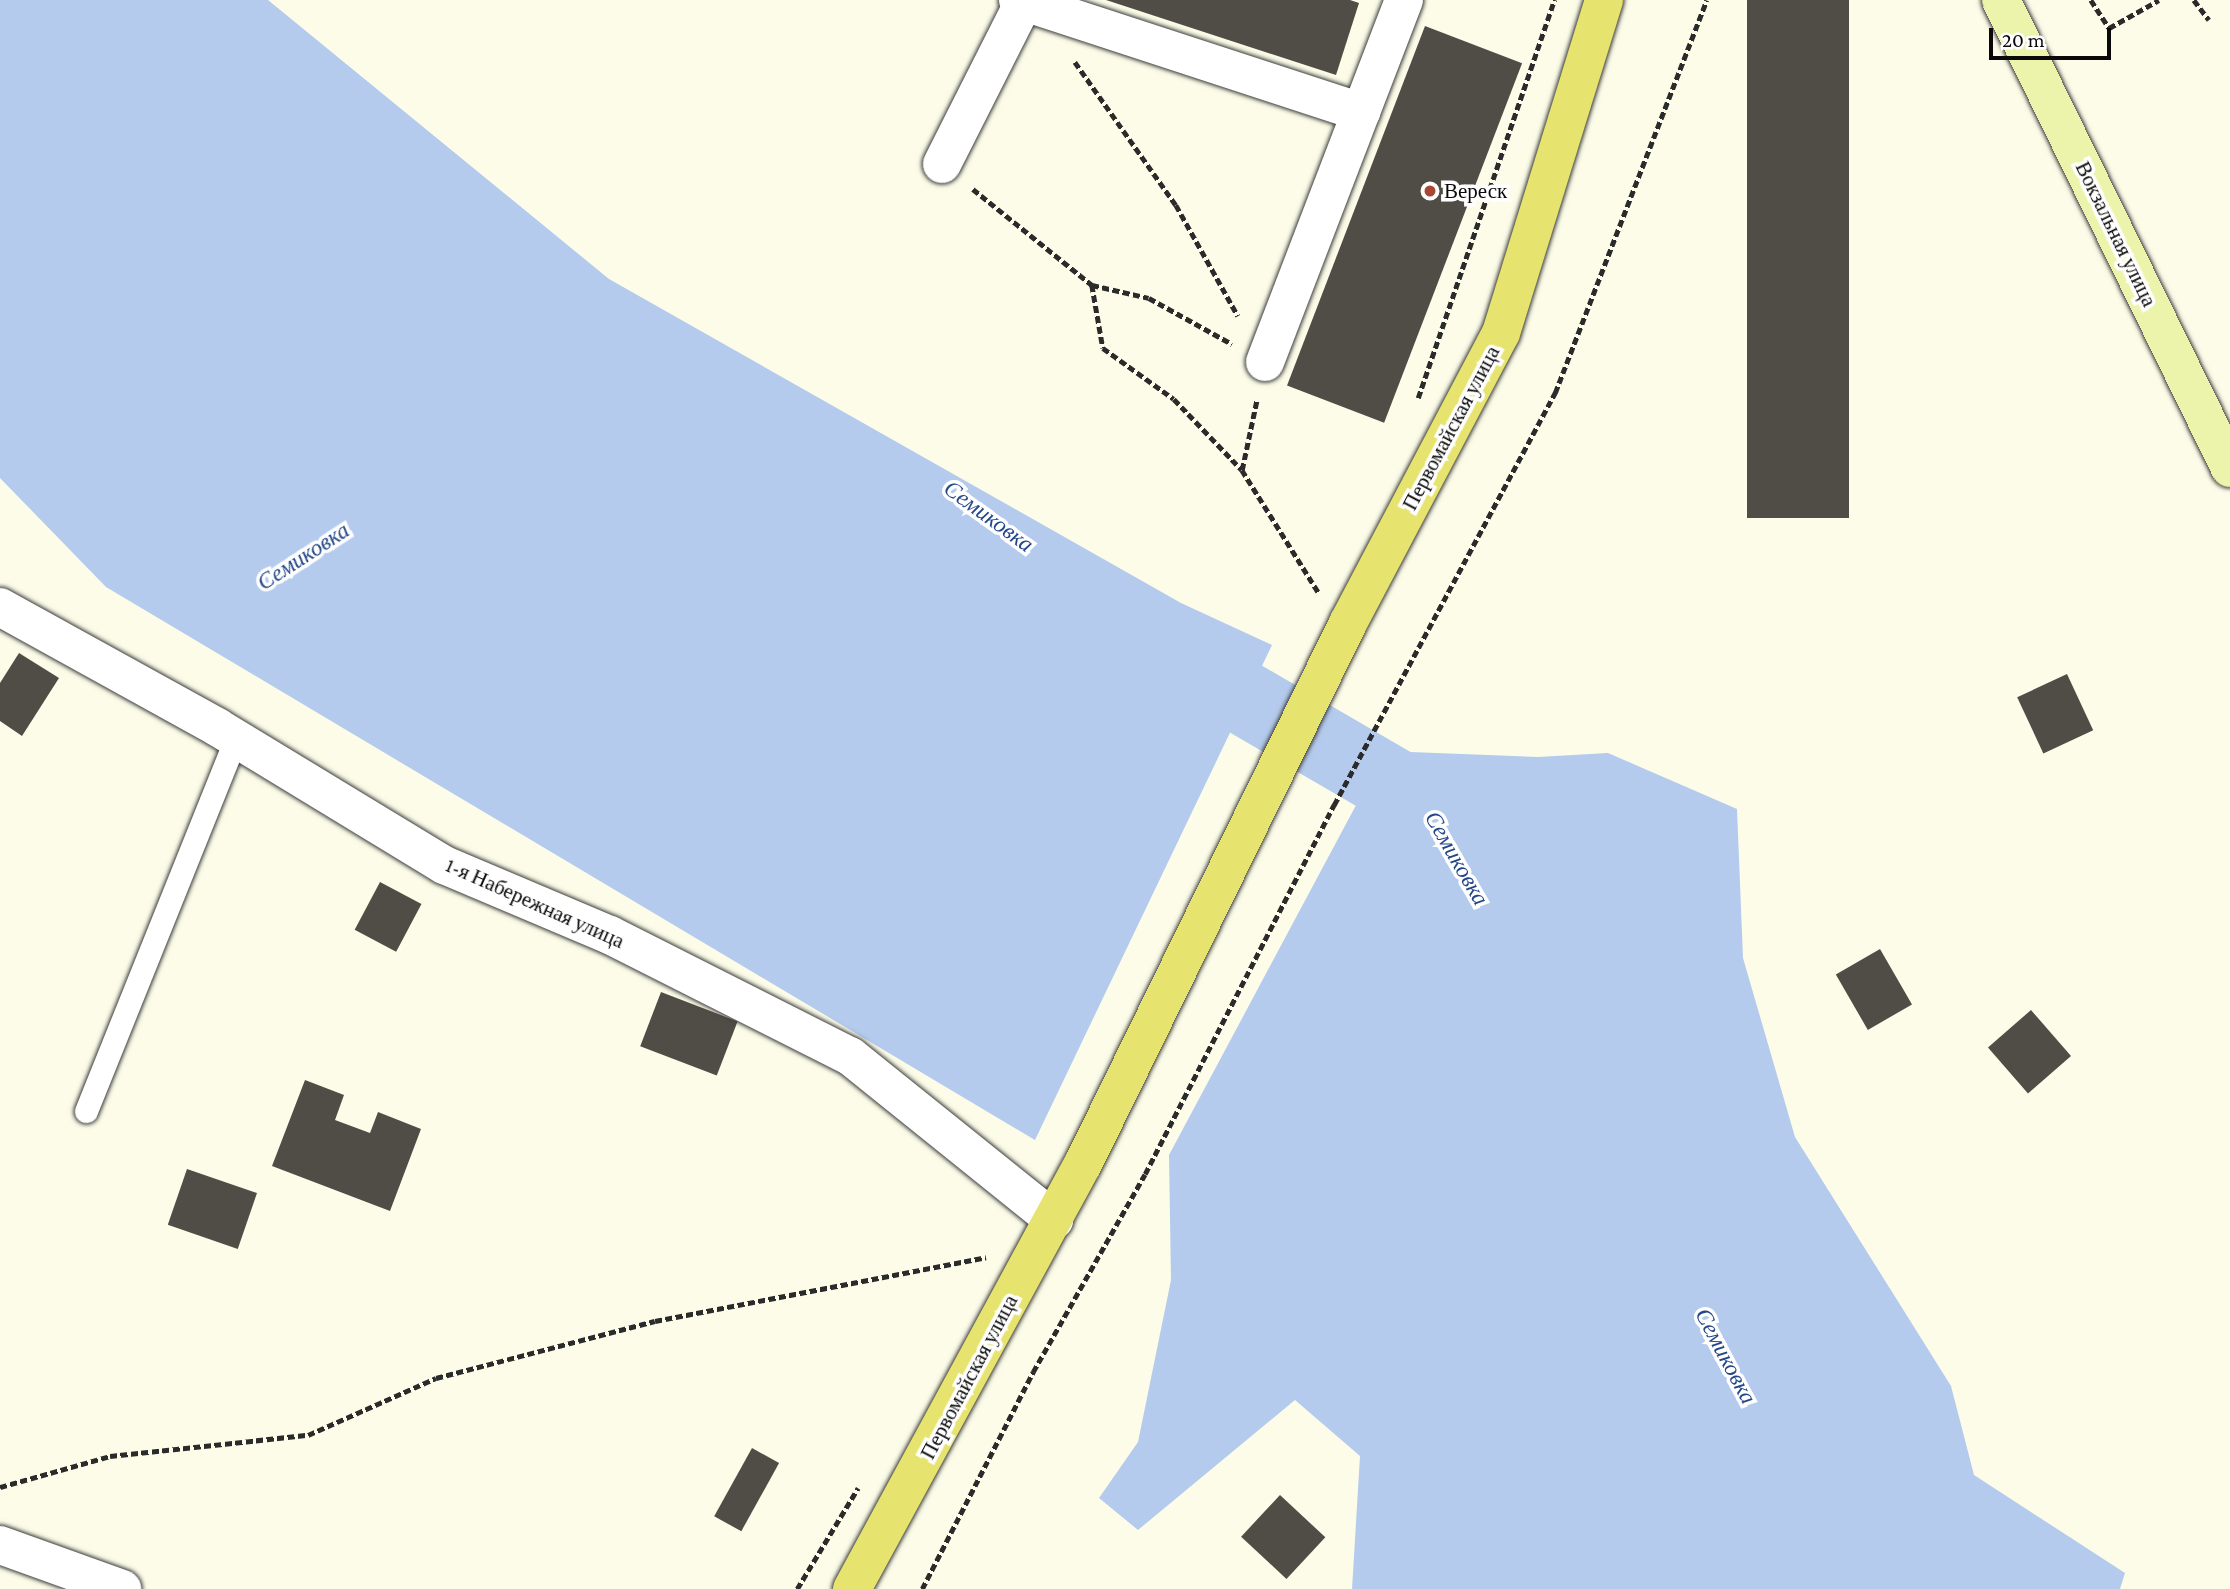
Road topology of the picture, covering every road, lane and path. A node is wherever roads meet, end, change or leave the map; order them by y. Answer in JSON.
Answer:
{"nodes":[{"id":1,"x":1404,"y":0,"type":"edge"},
{"id":2,"x":1554,"y":0,"type":"edge"},
{"id":3,"x":1604,"y":0,"type":"edge"},
{"id":4,"x":1707,"y":0,"type":"edge"},
{"id":5,"x":2001,"y":0,"type":"edge"},
{"id":6,"x":2091,"y":0,"type":"edge"},
{"id":7,"x":2159,"y":0,"type":"edge"},
{"id":8,"x":2194,"y":0,"type":"edge"},
{"id":9,"x":1023,"y":1,"type":"edge"},
{"id":10,"x":2210,"y":20,"type":"dead end"},
{"id":11,"x":1073,"y":59,"type":"dead end"},
{"id":12,"x":1361,"y":112,"type":"junction"},
{"id":13,"x":942,"y":164,"type":"joint"},
{"id":14,"x":1092,"y":285,"type":"junction"},
{"id":15,"x":1265,"y":362,"type":"junction"},
{"id":16,"x":1415,"y":408,"type":"dead end"},
{"id":17,"x":2230,"y":468,"type":"edge"},
{"id":18,"x":1242,"y":470,"type":"junction"},
{"id":19,"x":1329,"y":588,"type":"dead end"},
{"id":20,"x":0,"y":607,"type":"edge"},
{"id":21,"x":236,"y":738,"type":"junction"},
{"id":22,"x":86,"y":1111,"type":"dead end"},
{"id":23,"x":1046,"y":1233,"type":"junction"},
{"id":24,"x":0,"y":1487,"type":"edge"},
{"id":25,"x":0,"y":1545,"type":"edge"},
{"id":26,"x":122,"y":1589,"type":"edge"},
{"id":27,"x":852,"y":1589,"type":"edge"},
{"id":28,"x":922,"y":1589,"type":"edge"}],
"edges":[{"from":1,"to":12,"type":"street"},
{"from":2,"to":16,"type":"path"},
{"from":3,"to":23,"type":"main road","name":"Первомайская улица"},
{"from":4,"to":28,"type":"path"},
{"from":5,"to":17,"type":"main road","name":"Вокзальная улица"},
{"from":6,"to":7,"type":"path"},
{"from":8,"to":10,"type":"path"},
{"from":9,"to":12,"type":"street"},
{"from":9,"to":13,"type":"street"},
{"from":11,"to":15,"type":"path"},
{"from":12,"to":15,"type":"street"},
{"from":13,"to":14,"type":"path"},
{"from":14,"to":15,"type":"path"},
{"from":14,"to":18,"type":"path"},
{"from":15,"to":18,"type":"path"},
{"from":18,"to":19,"type":"path"},
{"from":20,"to":21,"type":"street","name":"1-я Набережная улица"},
{"from":21,"to":22,"type":"lane"},
{"from":21,"to":23,"type":"street","name":"1-я Набережная улица"},
{"from":23,"to":24,"type":"path"},
{"from":23,"to":27,"type":"main road","name":"Первомайская улица"},
{"from":25,"to":26,"type":"street"}]}
